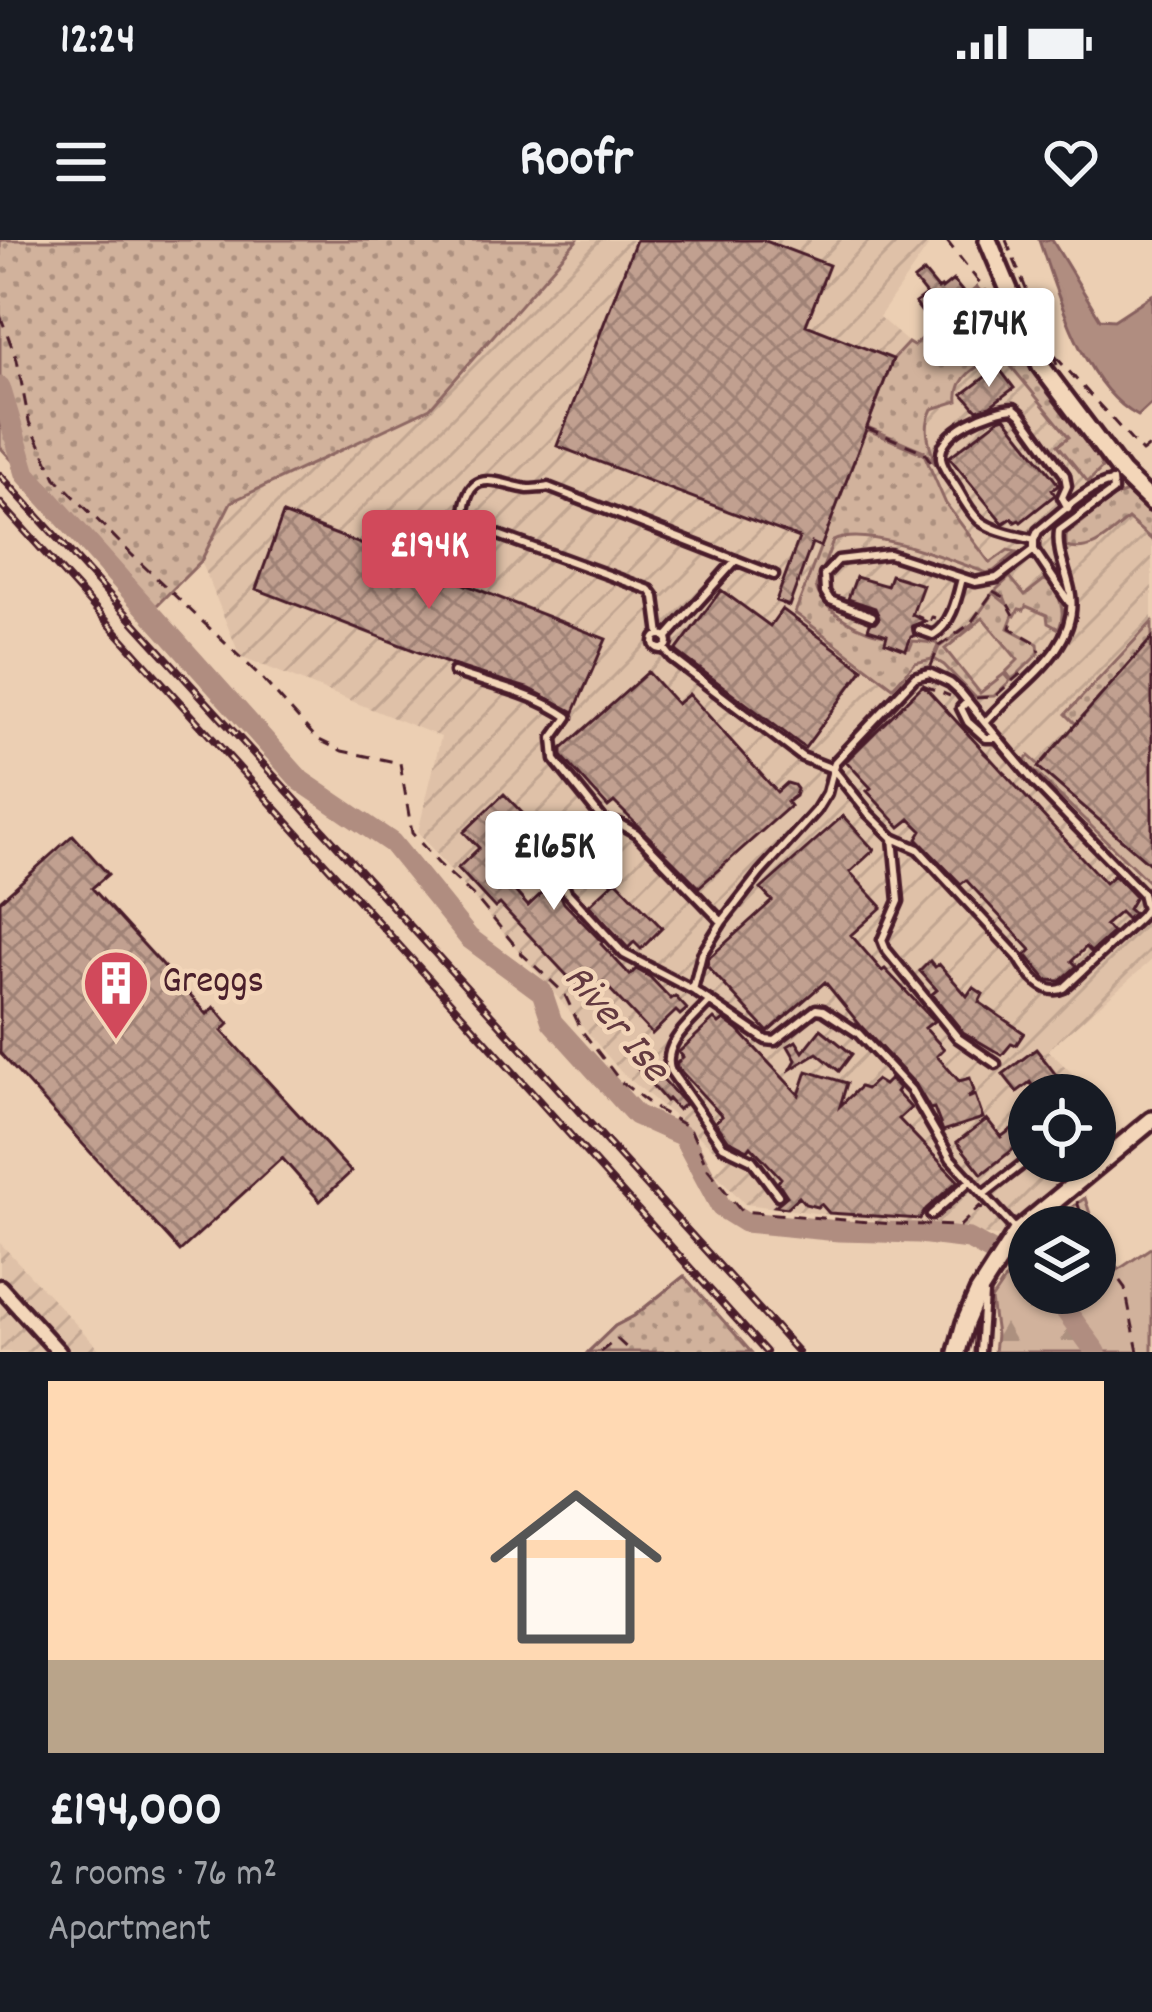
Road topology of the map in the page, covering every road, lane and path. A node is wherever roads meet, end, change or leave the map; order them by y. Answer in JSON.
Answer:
{"nodes":[{"id":1,"x":946,"y":240,"type":"edge"},
{"id":2,"x":988,"y":240,"type":"edge"},
{"id":3,"x":1006,"y":240,"type":"edge"},
{"id":4,"x":1025,"y":310,"type":"junction"},
{"id":5,"x":0,"y":315,"type":"edge"},
{"id":6,"x":1052,"y":353,"type":"junction"},
{"id":7,"x":1060,"y":372,"type":"dead end"},
{"id":8,"x":867,"y":428,"type":"dead end"},
{"id":9,"x":1152,"y":444,"type":"edge"},
{"id":10,"x":941,"y":460,"type":"junction"},
{"id":11,"x":1117,"y":477,"type":"junction"},
{"id":12,"x":1152,"y":502,"type":"edge"},
{"id":13,"x":1067,"y":508,"type":"junction"},
{"id":14,"x":1034,"y":540,"type":"junction"},
{"id":15,"x":1034,"y":550,"type":"junction"},
{"id":16,"x":736,"y":560,"type":"junction"},
{"id":17,"x":774,"y":575,"type":"dead end"},
{"id":18,"x":962,"y":578,"type":"junction"},
{"id":19,"x":1071,"y":605,"type":"junction"},
{"id":20,"x":912,"y":614,"type":"dead end"},
{"id":21,"x":872,"y":616,"type":"dead end"},
{"id":22,"x":947,"y":622,"type":"junction"},
{"id":23,"x":919,"y":630,"type":"dead end"},
{"id":24,"x":663,"y":637,"type":"junction"},
{"id":25,"x":939,"y":646,"type":"dead end"},
{"id":26,"x":1040,"y":656,"type":"dead end"},
{"id":27,"x":1026,"y":669,"type":"dead end"},
{"id":28,"x":454,"y":672,"type":"dead end"},
{"id":29,"x":1005,"y":673,"type":"dead end"},
{"id":30,"x":1012,"y":681,"type":"junction"},
{"id":31,"x":978,"y":698,"type":"dead end"},
{"id":32,"x":967,"y":702,"type":"junction"},
{"id":33,"x":985,"y":723,"type":"junction"},
{"id":34,"x":997,"y":738,"type":"junction"},
{"id":35,"x":982,"y":752,"type":"dead end"},
{"id":36,"x":833,"y":769,"type":"junction"},
{"id":37,"x":1007,"y":775,"type":"dead end"},
{"id":38,"x":604,"y":821,"type":"junction"},
{"id":39,"x":893,"y":838,"type":"junction"},
{"id":40,"x":722,"y":922,"type":"junction"},
{"id":41,"x":693,"y":990,"type":"junction"},
{"id":42,"x":710,"y":1001,"type":"junction"},
{"id":43,"x":997,"y":1064,"type":"dead end"},
{"id":44,"x":1152,"y":1120,"type":"edge"},
{"id":45,"x":1008,"y":1176,"type":"edge"},
{"id":46,"x":970,"y":1180,"type":"junction"},
{"id":47,"x":1073,"y":1187,"type":"junction"},
{"id":48,"x":778,"y":1195,"type":"dead end"},
{"id":49,"x":984,"y":1195,"type":"junction"},
{"id":50,"x":1050,"y":1206,"type":"edge"},
{"id":51,"x":1079,"y":1206,"type":"edge"},
{"id":52,"x":991,"y":1214,"type":"dead end"},
{"id":53,"x":931,"y":1215,"type":"dead end"},
{"id":54,"x":1008,"y":1234,"type":"edge"},
{"id":55,"x":1008,"y":1244,"type":"edge"},
{"id":56,"x":1116,"y":1276,"type":"edge"},
{"id":57,"x":986,"y":1280,"type":"junction"},
{"id":58,"x":0,"y":1287,"type":"edge"},
{"id":59,"x":59,"y":1352,"type":"edge"},
{"id":60,"x":600,"y":1352,"type":"edge"},
{"id":61,"x":631,"y":1352,"type":"edge"},
{"id":62,"x":957,"y":1352,"type":"edge"},
{"id":63,"x":980,"y":1352,"type":"edge"},
{"id":64,"x":1138,"y":1352,"type":"edge"}],
"edges":[{"from":1,"to":4,"type":"path"},
{"from":2,"to":4,"type":"street"},
{"from":3,"to":4,"type":"path"},
{"from":4,"to":6,"type":"path"},
{"from":4,"to":11,"type":"street"},
{"from":5,"to":52,"type":"path"},
{"from":6,"to":7,"type":"path"},
{"from":6,"to":9,"type":"path"},
{"from":8,"to":10,"type":"path"},
{"from":10,"to":13,"type":"lane"},
{"from":10,"to":14,"type":"lane"},
{"from":11,"to":12,"type":"street"},
{"from":11,"to":13,"type":"lane"},
{"from":11,"to":19,"type":"lane"},
{"from":13,"to":14,"type":"lane"},
{"from":14,"to":15,"type":"lane"},
{"from":15,"to":18,"type":"lane"},
{"from":15,"to":19,"type":"lane"},
{"from":16,"to":17,"type":"lane"},
{"from":16,"to":24,"type":"lane"},
{"from":16,"to":24,"type":"lane"},
{"from":18,"to":21,"type":"lane"},
{"from":18,"to":22,"type":"lane"},
{"from":19,"to":33,"type":"lane"},
{"from":20,"to":22,"type":"path"},
{"from":22,"to":23,"type":"lane"},
{"from":24,"to":36,"type":"lane"},
{"from":25,"to":26,"type":"path"},
{"from":27,"to":30,"type":"path"},
{"from":28,"to":38,"type":"lane"},
{"from":29,"to":30,"type":"path"},
{"from":30,"to":31,"type":"path"},
{"from":32,"to":33,"type":"lane"},
{"from":32,"to":34,"type":"lane"},
{"from":32,"to":36,"type":"lane"},
{"from":33,"to":34,"type":"lane"},
{"from":34,"to":39,"type":"lane"},
{"from":35,"to":37,"type":"path"},
{"from":36,"to":39,"type":"lane"},
{"from":36,"to":40,"type":"lane"},
{"from":38,"to":40,"type":"lane"},
{"from":38,"to":41,"type":"lane"},
{"from":39,"to":43,"type":"lane"},
{"from":40,"to":41,"type":"lane"},
{"from":41,"to":42,"type":"lane"},
{"from":42,"to":46,"type":"lane"},
{"from":42,"to":48,"type":"lane"},
{"from":44,"to":47,"type":"street"},
{"from":45,"to":49,"type":"lane"},
{"from":46,"to":49,"type":"lane"},
{"from":46,"to":53,"type":"lane"},
{"from":47,"to":50,"type":"street"},
{"from":47,"to":51,"type":"path"},
{"from":49,"to":54,"type":"lane"},
{"from":55,"to":57,"type":"street"},
{"from":56,"to":64,"type":"path"},
{"from":57,"to":62,"type":"street"},
{"from":57,"to":63,"type":"lane"},
{"from":58,"to":59,"type":"street"},
{"from":60,"to":61,"type":"path"}]}
